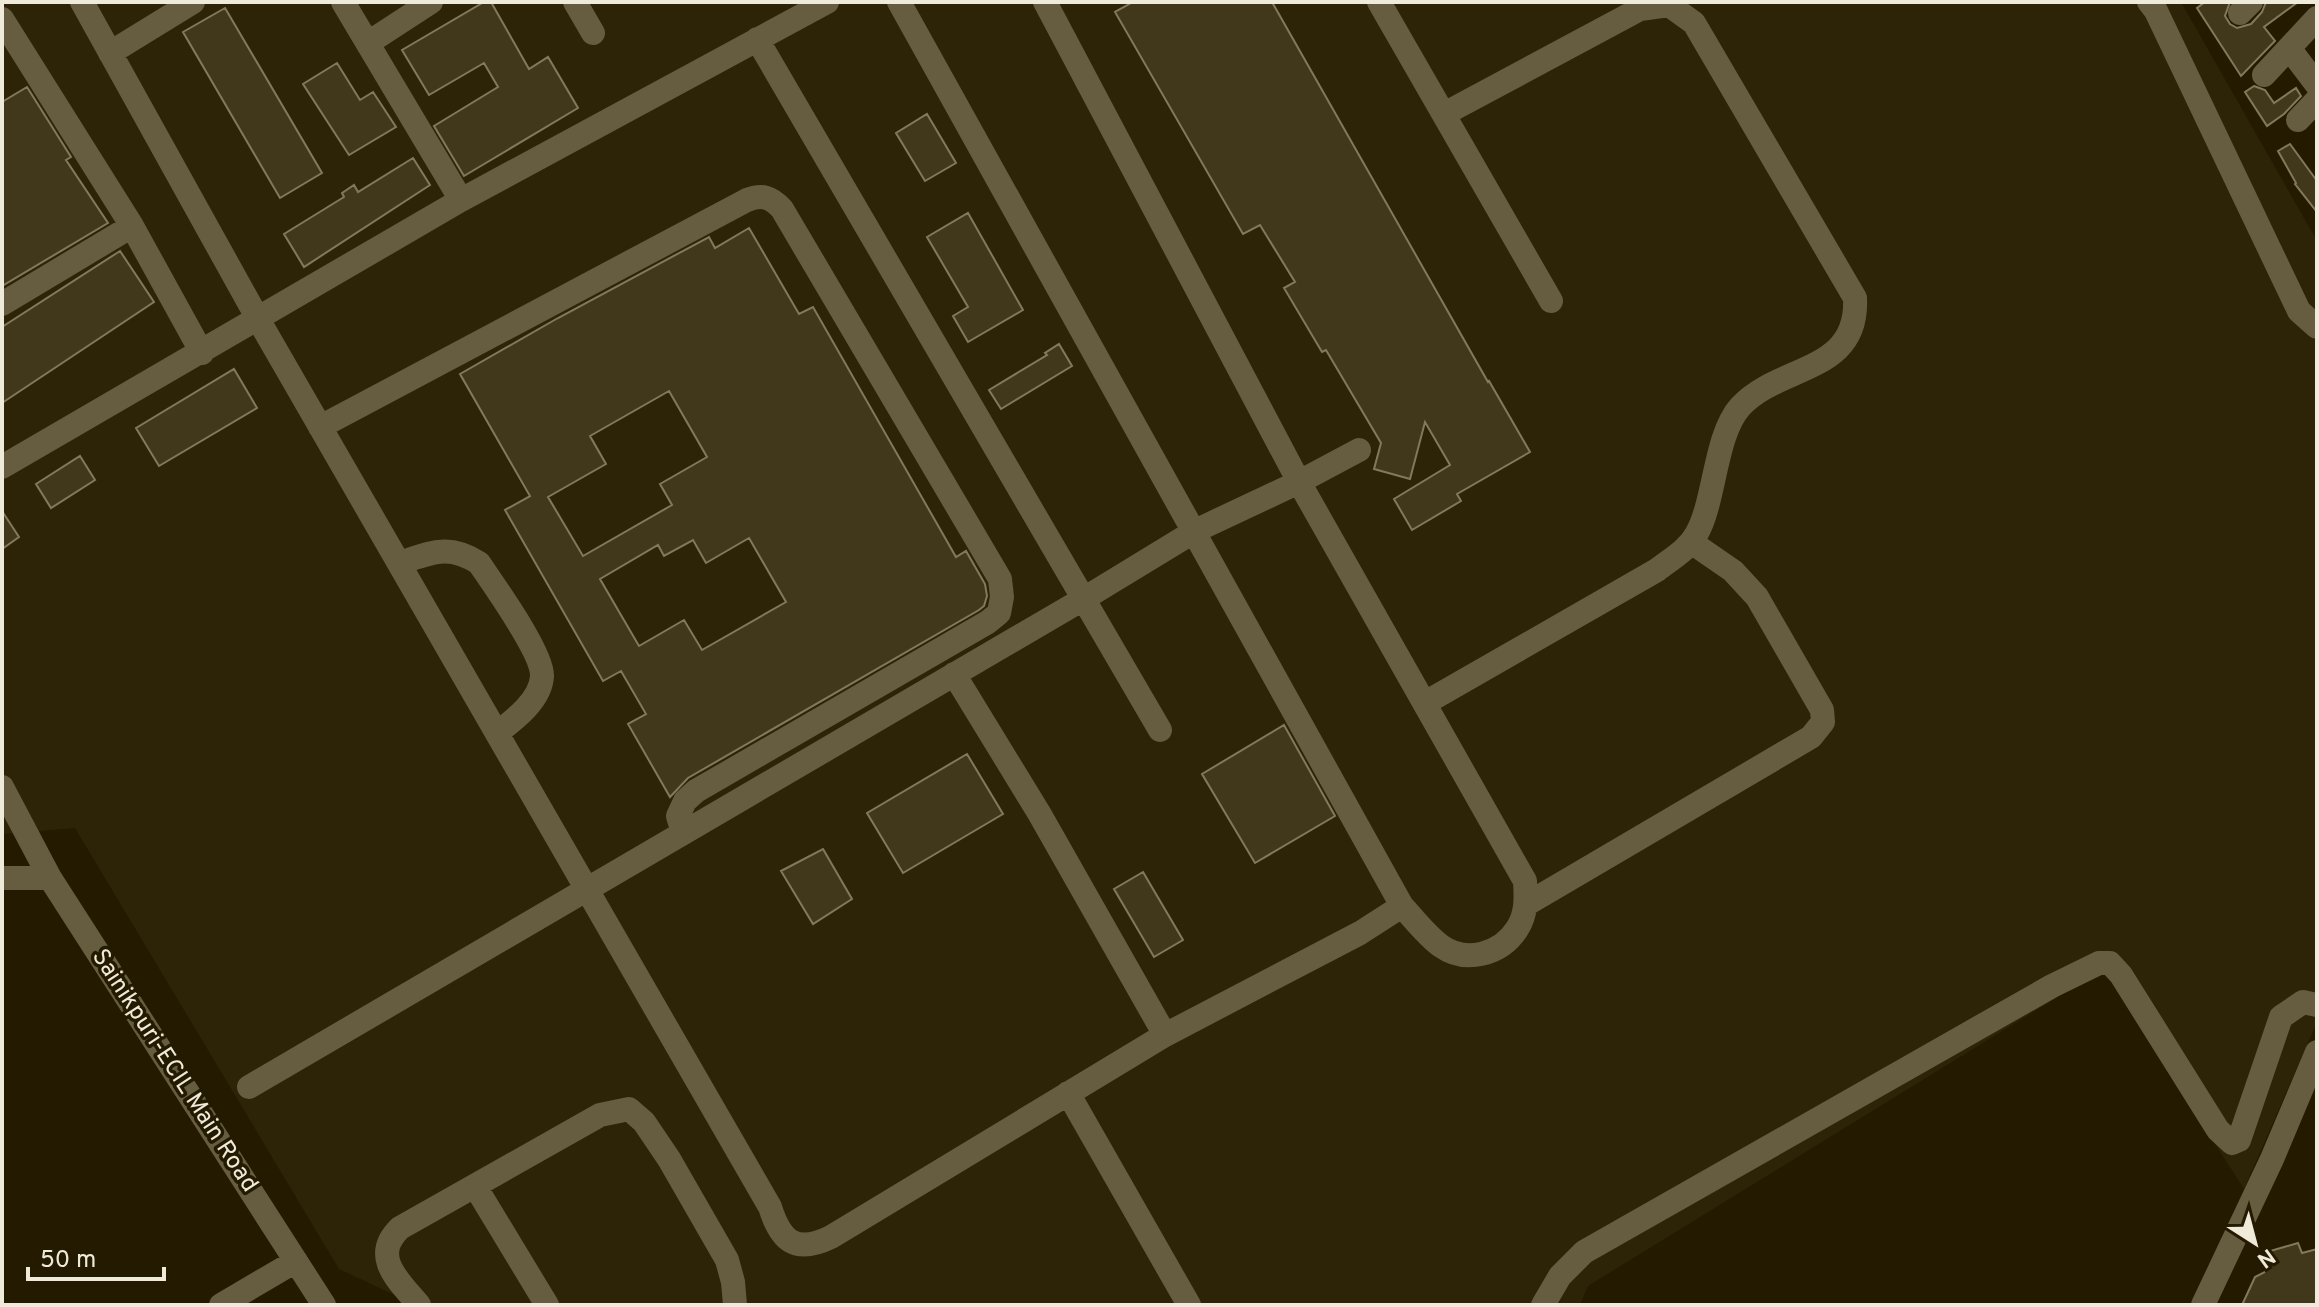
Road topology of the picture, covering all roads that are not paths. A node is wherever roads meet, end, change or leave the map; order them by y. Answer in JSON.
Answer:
{"nodes":[{"id":1,"x":82,"y":2,"type":"edge"},
{"id":2,"x":193,"y":2,"type":"edge"},
{"id":3,"x":343,"y":2,"type":"edge"},
{"id":4,"x":431,"y":2,"type":"edge"},
{"id":5,"x":575,"y":2,"type":"edge"},
{"id":6,"x":827,"y":2,"type":"edge"},
{"id":7,"x":899,"y":2,"type":"edge"},
{"id":8,"x":1045,"y":2,"type":"edge"},
{"id":9,"x":1379,"y":2,"type":"edge"},
{"id":10,"x":2149,"y":2,"type":"edge"},
{"id":11,"x":2317,"y":18,"type":"edge"},
{"id":12,"x":2,"y":19,"type":"edge"},
{"id":13,"x":593,"y":33,"type":"dead end"},
{"id":14,"x":757,"y":39,"type":"junction"},
{"id":15,"x":368,"y":43,"type":"junction"},
{"id":16,"x":2289,"y":48,"type":"junction"},
{"id":17,"x":110,"y":53,"type":"junction"},
{"id":18,"x":2264,"y":75,"type":"dead end"},
{"id":19,"x":2317,"y":85,"type":"edge"},
{"id":20,"x":2317,"y":100,"type":"edge"},
{"id":21,"x":1444,"y":114,"type":"junction"},
{"id":22,"x":2298,"y":120,"type":"dead end"},
{"id":23,"x":461,"y":200,"type":"junction"},
{"id":24,"x":132,"y":226,"type":"junction"},
{"id":25,"x":1551,"y":301,"type":"dead end"},
{"id":26,"x":2,"y":304,"type":"edge"},
{"id":27,"x":258,"y":319,"type":"junction"},
{"id":28,"x":2317,"y":327,"type":"edge"},
{"id":29,"x":202,"y":353,"type":"junction"},
{"id":30,"x":320,"y":427,"type":"junction"},
{"id":31,"x":1359,"y":450,"type":"dead end"},
{"id":32,"x":2,"y":467,"type":"edge"},
{"id":33,"x":1299,"y":482,"type":"junction"},
{"id":34,"x":1195,"y":531,"type":"junction"},
{"id":35,"x":1691,"y":542,"type":"junction"},
{"id":36,"x":399,"y":563,"type":"junction"},
{"id":37,"x":1085,"y":598,"type":"junction"},
{"id":38,"x":954,"y":674,"type":"junction"},
{"id":39,"x":1425,"y":703,"type":"junction"},
{"id":40,"x":1160,"y":730,"type":"dead end"},
{"id":41,"x":497,"y":733,"type":"junction"},
{"id":42,"x":2,"y":787,"type":"edge"},
{"id":43,"x":683,"y":833,"type":"junction"},
{"id":44,"x":2,"y":878,"type":"edge"},
{"id":45,"x":50,"y":878,"type":"junction"},
{"id":46,"x":587,"y":890,"type":"junction"},
{"id":47,"x":1527,"y":904,"type":"junction"},
{"id":48,"x":1402,"y":906,"type":"junction"},
{"id":49,"x":2317,"y":1005,"type":"edge"},
{"id":50,"x":1165,"y":1035,"type":"junction"},
{"id":51,"x":2312,"y":1070,"type":"edge"},
{"id":52,"x":249,"y":1087,"type":"dead end"},
{"id":53,"x":1068,"y":1093,"type":"junction"},
{"id":54,"x":475,"y":1186,"type":"junction"},
{"id":55,"x":296,"y":1261,"type":"junction"},
{"id":56,"x":221,"y":1305,"type":"edge"},
{"id":57,"x":324,"y":1305,"type":"edge"},
{"id":58,"x":419,"y":1305,"type":"edge"},
{"id":59,"x":547,"y":1305,"type":"edge"},
{"id":60,"x":735,"y":1305,"type":"edge"},
{"id":61,"x":1189,"y":1305,"type":"edge"},
{"id":62,"x":1543,"y":1305,"type":"edge"},
{"id":63,"x":2203,"y":1305,"type":"edge"}],
"edges":[{"from":1,"to":17,"type":"street"},
{"from":2,"to":17,"type":"street"},
{"from":3,"to":15,"type":"street"},
{"from":4,"to":15,"type":"street"},
{"from":5,"to":13,"type":"street"},
{"from":6,"to":14,"type":"street"},
{"from":7,"to":34,"type":"street"},
{"from":8,"to":33,"type":"street"},
{"from":9,"to":21,"type":"street"},
{"from":10,"to":28,"type":"street"},
{"from":11,"to":16,"type":"street"},
{"from":12,"to":24,"type":"street"},
{"from":14,"to":23,"type":"street"},
{"from":14,"to":37,"type":"street"},
{"from":15,"to":23,"type":"street"},
{"from":16,"to":18,"type":"street"},
{"from":16,"to":19,"type":"street"},
{"from":17,"to":27,"type":"street"},
{"from":20,"to":22,"type":"street"},
{"from":21,"to":25,"type":"street"},
{"from":21,"to":35,"type":"street"},
{"from":23,"to":27,"type":"street"},
{"from":24,"to":26,"type":"street"},
{"from":24,"to":29,"type":"street"},
{"from":27,"to":29,"type":"street"},
{"from":27,"to":30,"type":"street"},
{"from":29,"to":32,"type":"street"},
{"from":30,"to":36,"type":"street"},
{"from":30,"to":43,"type":"street"},
{"from":31,"to":33,"type":"street"},
{"from":33,"to":34,"type":"street"},
{"from":33,"to":39,"type":"street"},
{"from":34,"to":37,"type":"street"},
{"from":34,"to":48,"type":"street"},
{"from":35,"to":39,"type":"street"},
{"from":35,"to":47,"type":"street"},
{"from":36,"to":41,"type":"street"},
{"from":36,"to":41,"type":"street"},
{"from":37,"to":38,"type":"street"},
{"from":37,"to":40,"type":"street"},
{"from":38,"to":43,"type":"street"},
{"from":38,"to":50,"type":"street"},
{"from":39,"to":47,"type":"street"},
{"from":41,"to":46,"type":"street"},
{"from":42,"to":45,"type":"street","name":"Sainikpuri-ECIL Main Road"},
{"from":43,"to":46,"type":"street"},
{"from":44,"to":45,"type":"street"},
{"from":45,"to":55,"type":"street","name":"Sainikpuri-ECIL Main Road"},
{"from":46,"to":52,"type":"street"},
{"from":46,"to":53,"type":"street"},
{"from":47,"to":48,"type":"street"},
{"from":48,"to":50,"type":"street"},
{"from":49,"to":62,"type":"street"},
{"from":50,"to":53,"type":"street"},
{"from":51,"to":63,"type":"street"},
{"from":53,"to":61,"type":"street"},
{"from":54,"to":58,"type":"street"},
{"from":54,"to":59,"type":"street"},
{"from":54,"to":60,"type":"street"},
{"from":55,"to":56,"type":"street"},
{"from":55,"to":57,"type":"street","name":"Sainikpuri-ECIL Main Road"}]}
